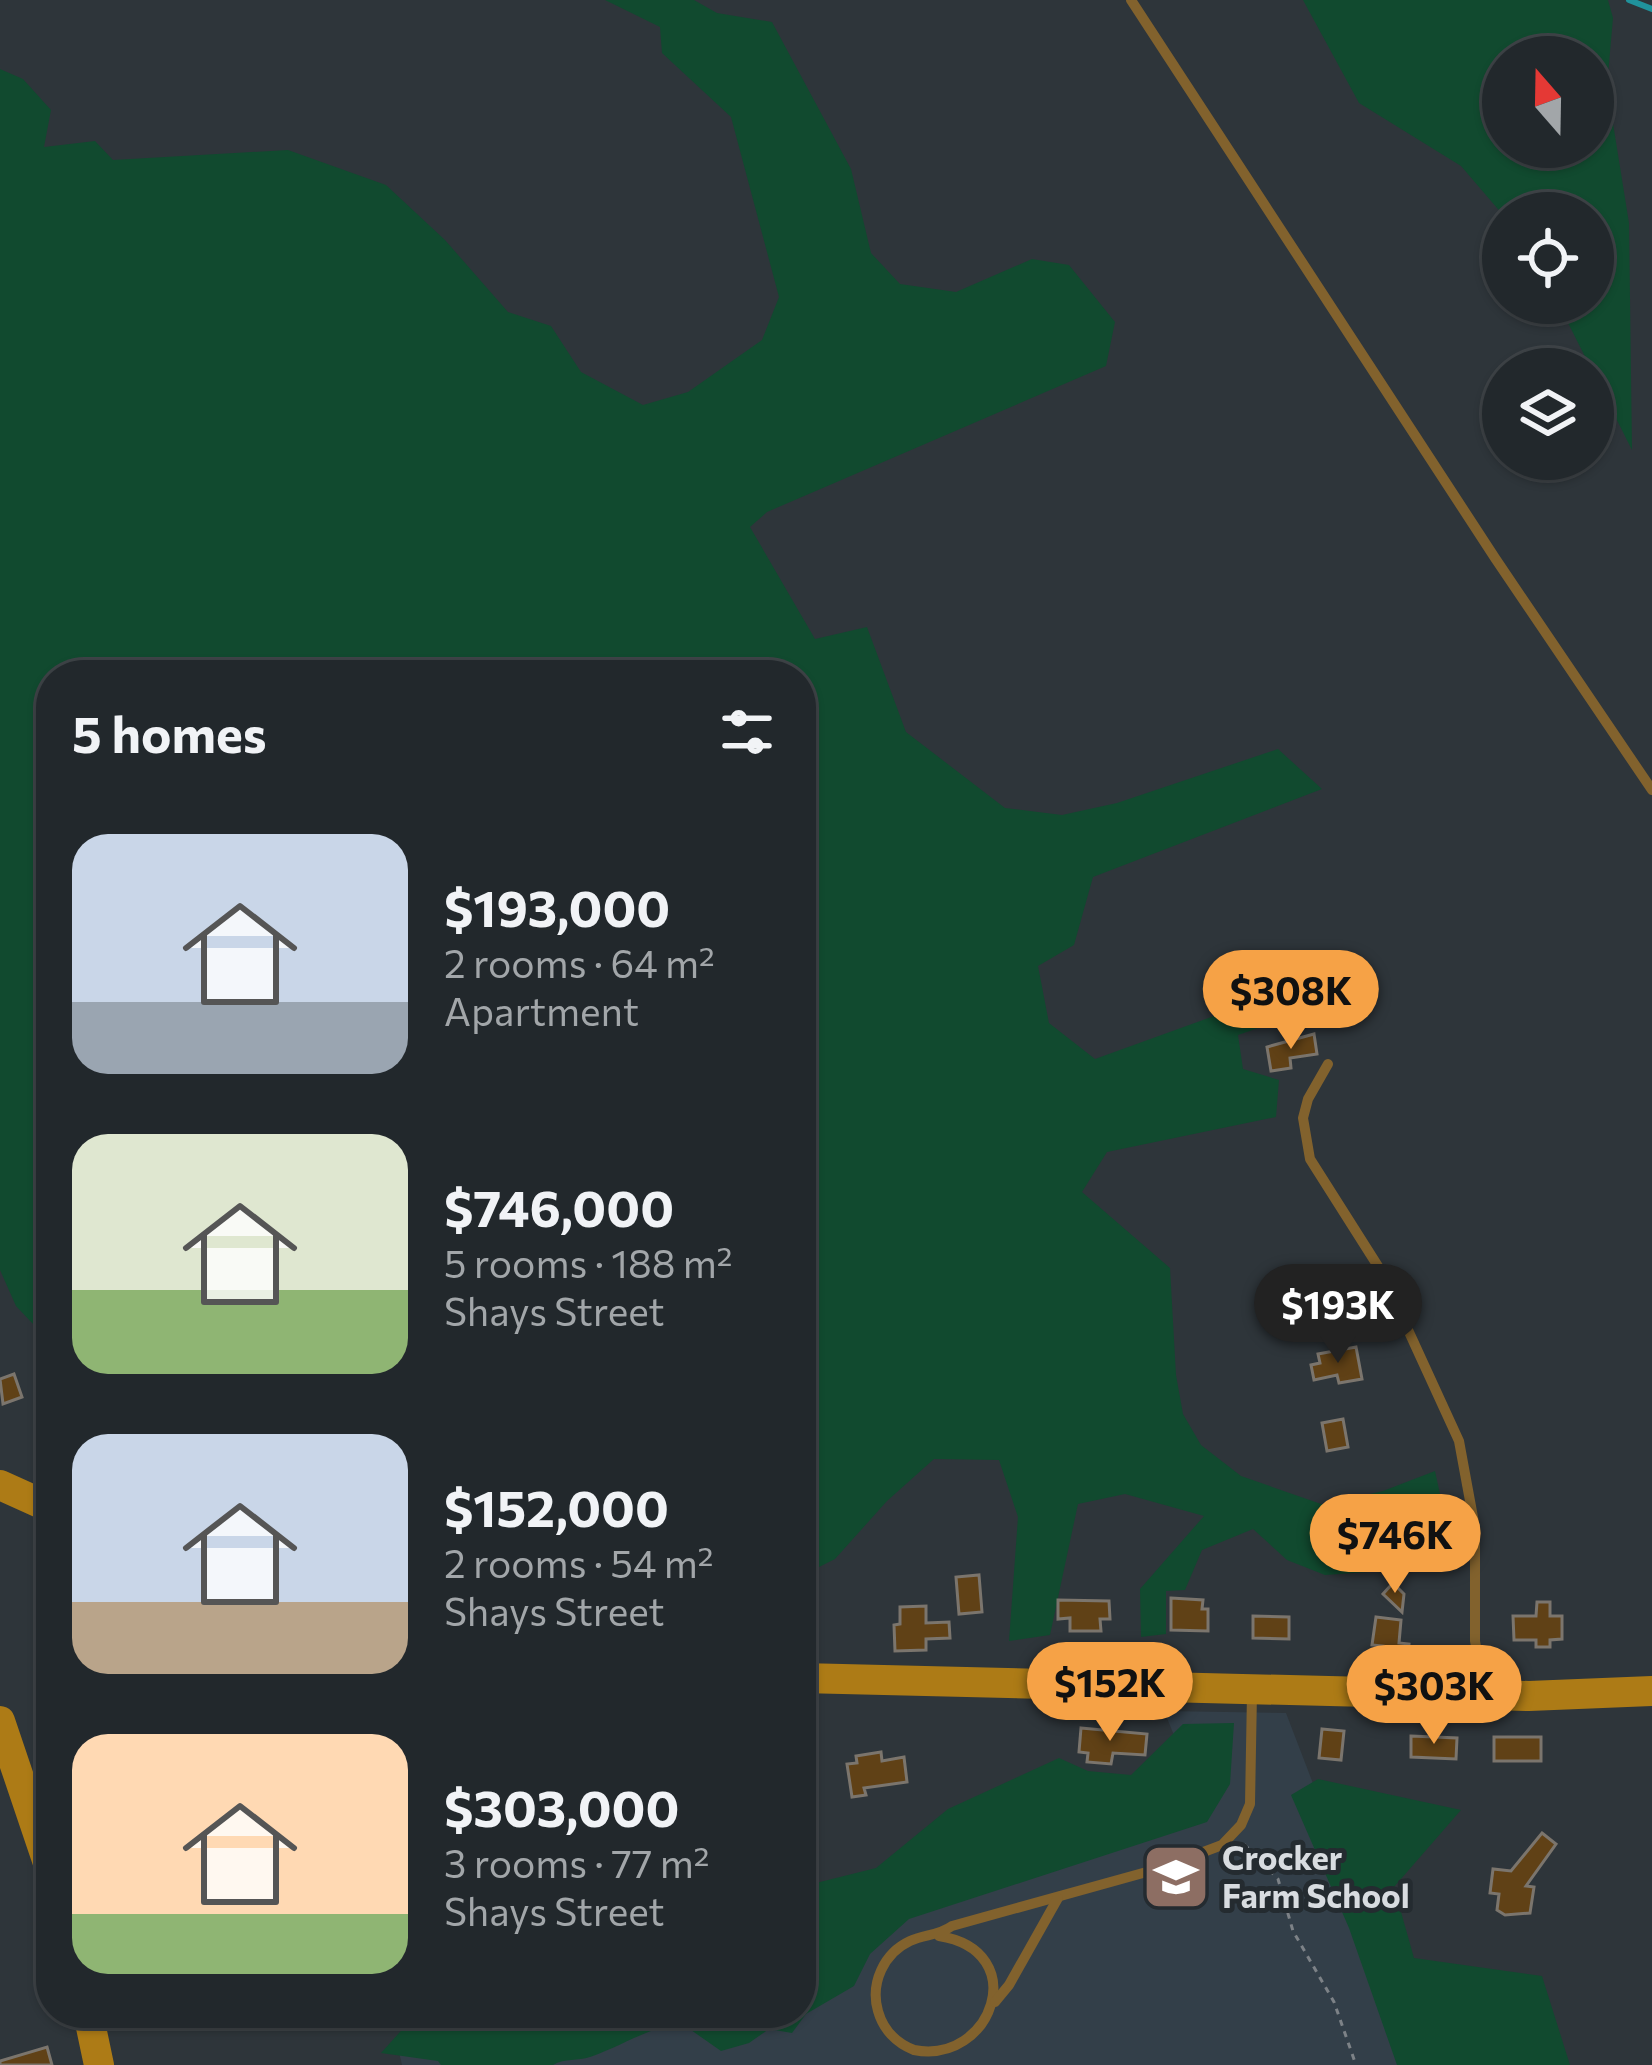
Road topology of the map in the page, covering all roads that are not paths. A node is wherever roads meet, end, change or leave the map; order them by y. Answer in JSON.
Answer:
{"nodes":[{"id":1,"x":1131,"y":0,"type":"edge"},
{"id":2,"x":1652,"y":790,"type":"edge"},
{"id":3,"x":1328,"y":1064,"type":"dead end"},
{"id":4,"x":0,"y":1484,"type":"edge"},
{"id":5,"x":36,"y":1501,"type":"edge"},
{"id":6,"x":816,"y":1678,"type":"edge"},
{"id":7,"x":1252,"y":1689,"type":"junction"},
{"id":8,"x":1652,"y":1690,"type":"edge"},
{"id":9,"x":1485,"y":1695,"type":"junction"},
{"id":10,"x":0,"y":1721,"type":"edge"},
{"id":11,"x":36,"y":1828,"type":"edge"},
{"id":12,"x":1058,"y":1898,"type":"junction"},
{"id":13,"x":939,"y":1936,"type":"junction"},
{"id":14,"x":994,"y":2004,"type":"junction"},
{"id":15,"x":91,"y":2028,"type":"edge"},
{"id":16,"x":99,"y":2065,"type":"edge"}],
"edges":[{"from":1,"to":2,"type":"lane"},
{"from":3,"to":9,"type":"lane"},
{"from":4,"to":5,"type":"main road"},
{"from":6,"to":7,"type":"main road"},
{"from":7,"to":9,"type":"main road"},
{"from":7,"to":12,"type":"lane"},
{"from":8,"to":9,"type":"main road"},
{"from":10,"to":11,"type":"main road"},
{"from":12,"to":13,"type":"lane"},
{"from":12,"to":14,"type":"lane"},
{"from":13,"to":14,"type":"lane"},
{"from":13,"to":14,"type":"lane"},
{"from":15,"to":16,"type":"main road"}]}
